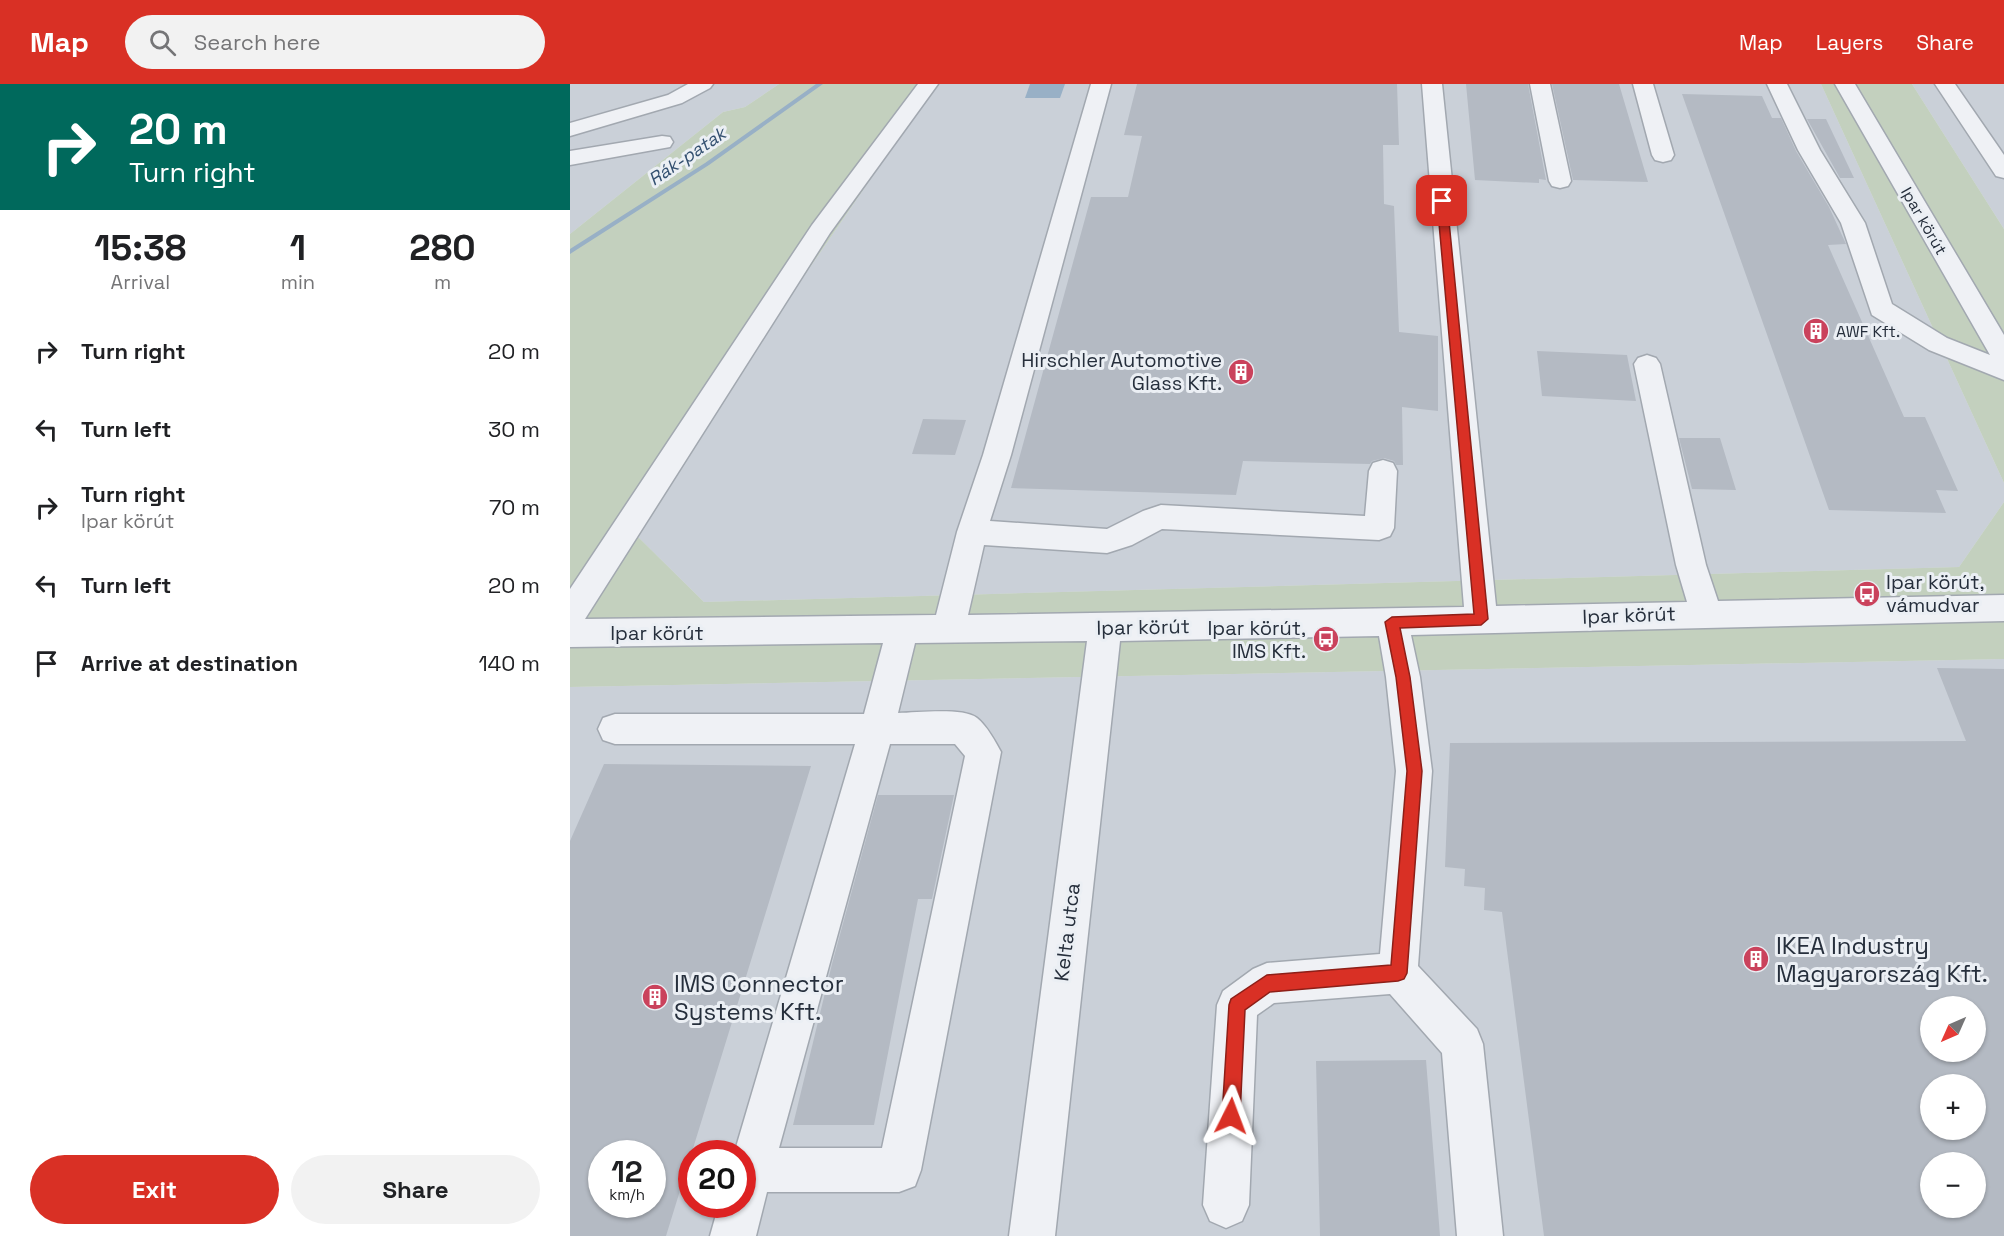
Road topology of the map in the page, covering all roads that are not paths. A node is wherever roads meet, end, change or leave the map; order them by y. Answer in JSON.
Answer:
{"nodes":[{"id":1,"x":703,"y":84,"type":"edge"},
{"id":2,"x":928,"y":84,"type":"edge"},
{"id":3,"x":1101,"y":84,"type":"edge"},
{"id":4,"x":1432,"y":84,"type":"edge"},
{"id":5,"x":1540,"y":84,"type":"edge"},
{"id":6,"x":1643,"y":84,"type":"edge"},
{"id":7,"x":1777,"y":84,"type":"edge"},
{"id":8,"x":1845,"y":84,"type":"edge"},
{"id":9,"x":1945,"y":84,"type":"edge"},
{"id":10,"x":570,"y":130,"type":"edge"},
{"id":11,"x":662,"y":142,"type":"dead end"},
{"id":12,"x":1663,"y":155,"type":"dead end"},
{"id":13,"x":570,"y":158,"type":"edge"},
{"id":14,"x":2004,"y":171,"type":"edge"},
{"id":15,"x":1560,"y":181,"type":"dead end"},
{"id":16,"x":2004,"y":357,"type":"edge"},
{"id":17,"x":1647,"y":364,"type":"dead end"},
{"id":18,"x":2004,"y":371,"type":"edge"},
{"id":19,"x":1383,"y":471,"type":"dead end"},
{"id":20,"x":972,"y":532,"type":"junction"},
{"id":21,"x":2004,"y":608,"type":"edge"},
{"id":22,"x":1706,"y":613,"type":"junction"},
{"id":23,"x":570,"y":616,"type":"edge"},
{"id":24,"x":1481,"y":619,"type":"junction"},
{"id":25,"x":1392,"y":622,"type":"junction"},
{"id":26,"x":1104,"y":628,"type":"junction"},
{"id":27,"x":950,"y":630,"type":"junction"},
{"id":28,"x":902,"y":631,"type":"junction"},
{"id":29,"x":570,"y":633,"type":"edge"},
{"id":30,"x":615,"y":729,"type":"dead end"},
{"id":31,"x":877,"y":729,"type":"junction"},
{"id":32,"x":1398,"y":973,"type":"junction"},
{"id":33,"x":756,"y":1153,"type":"edge"},
{"id":34,"x":756,"y":1190,"type":"edge"},
{"id":35,"x":1226,"y":1205,"type":"dead end"},
{"id":36,"x":738,"y":1218,"type":"edge"},
{"id":37,"x":734,"y":1236,"type":"edge"},
{"id":38,"x":1032,"y":1236,"type":"edge"},
{"id":39,"x":1480,"y":1236,"type":"edge"}],
"edges":[{"from":1,"to":10,"type":"street"},
{"from":2,"to":23,"type":"street"},
{"from":3,"to":20,"type":"street"},
{"from":4,"to":24,"type":"street"},
{"from":5,"to":15,"type":"street"},
{"from":6,"to":12,"type":"street"},
{"from":7,"to":18,"type":"street"},
{"from":8,"to":16,"type":"street","name":"Ipar körút"},
{"from":9,"to":14,"type":"street"},
{"from":11,"to":13,"type":"street"},
{"from":17,"to":22,"type":"street"},
{"from":19,"to":20,"type":"street"},
{"from":20,"to":27,"type":"street"},
{"from":21,"to":22,"type":"street","name":"Ipar körút"},
{"from":22,"to":24,"type":"street","name":"Ipar körút"},
{"from":24,"to":25,"type":"street","name":"Ipar körút"},
{"from":25,"to":26,"type":"street","name":"Ipar körút"},
{"from":25,"to":32,"type":"street"},
{"from":26,"to":27,"type":"street","name":"Ipar körút"},
{"from":26,"to":38,"type":"street","name":"Kelta utca"},
{"from":27,"to":28,"type":"street","name":"Ipar körút"},
{"from":28,"to":29,"type":"street","name":"Ipar körút"},
{"from":28,"to":31,"type":"street"},
{"from":30,"to":31,"type":"street"},
{"from":31,"to":33,"type":"street"},
{"from":31,"to":34,"type":"street"},
{"from":32,"to":35,"type":"street"},
{"from":32,"to":39,"type":"street"},
{"from":36,"to":37,"type":"street"}]}
